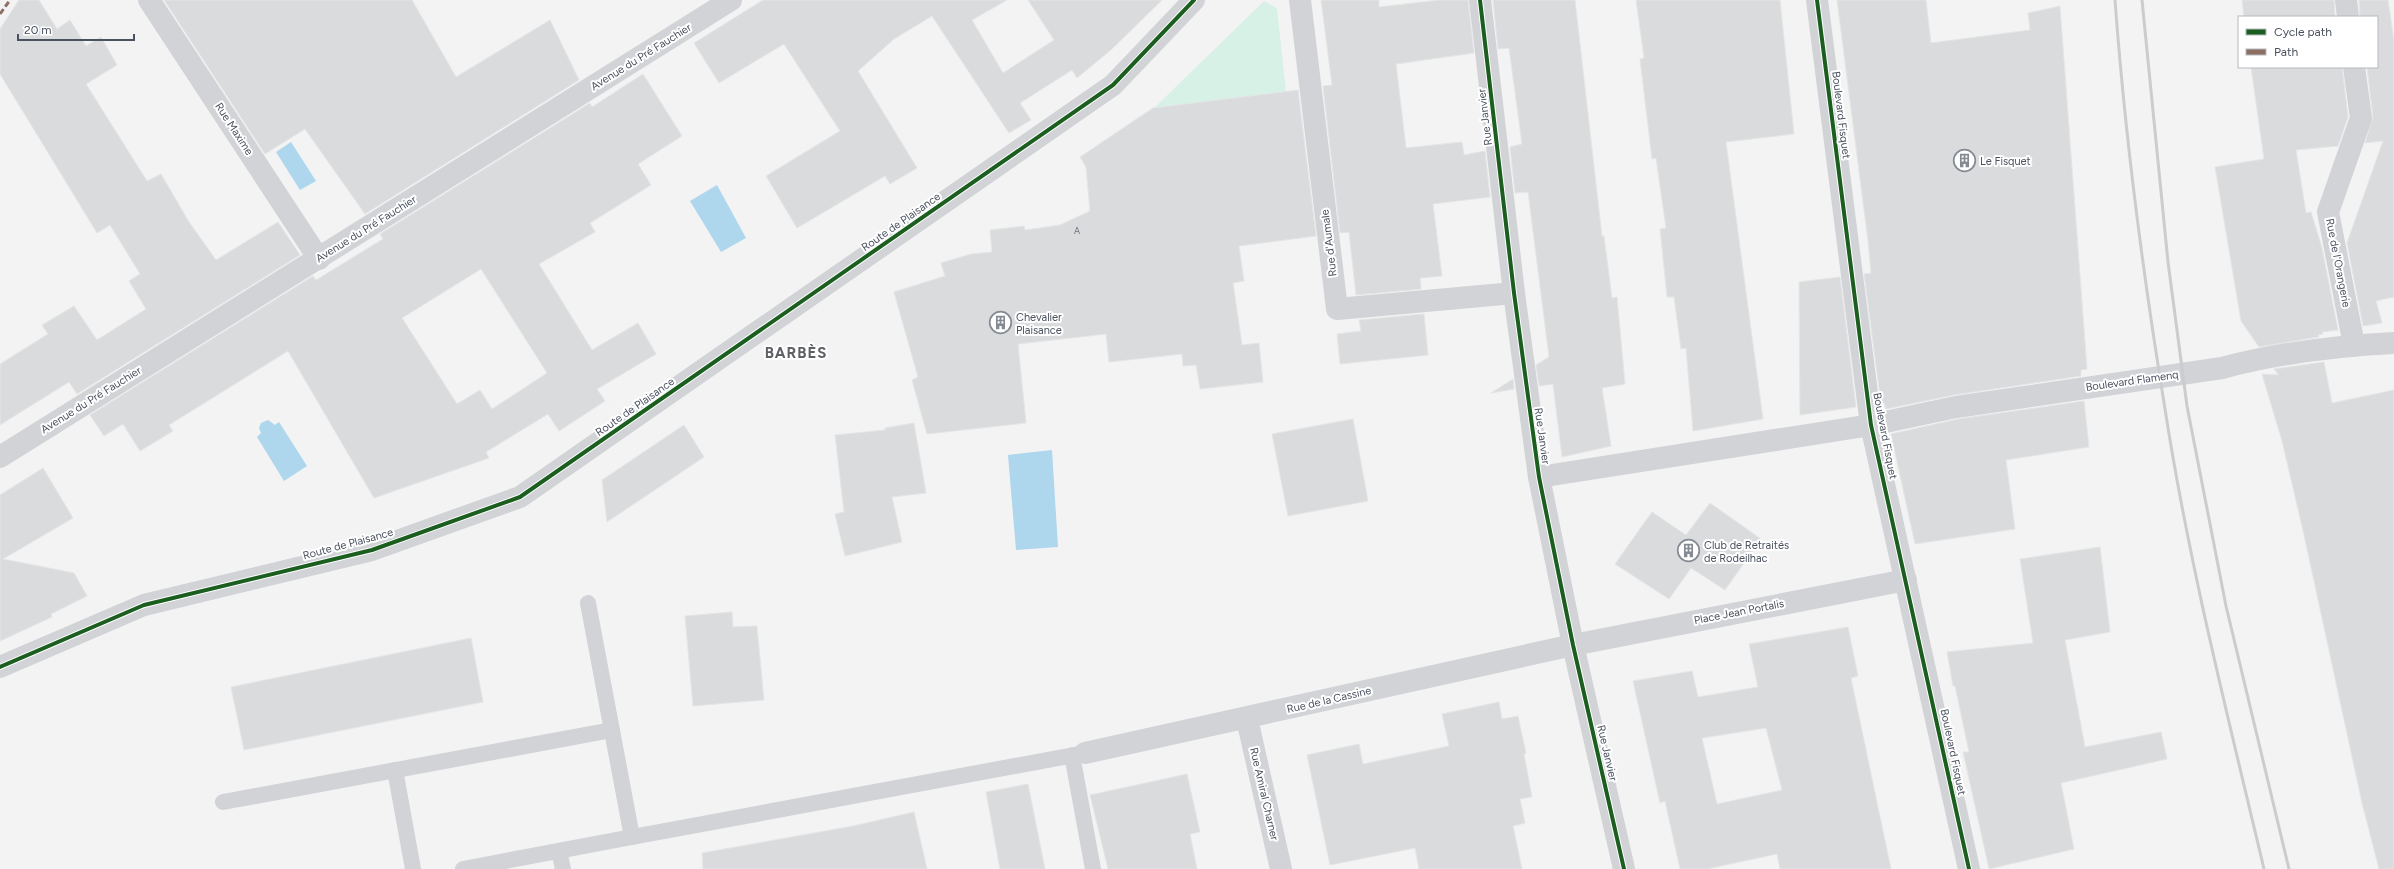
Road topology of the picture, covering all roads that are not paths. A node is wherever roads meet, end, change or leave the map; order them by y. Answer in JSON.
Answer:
{"nodes":[{"id":1,"x":149,"y":0,"type":"edge"},
{"id":2,"x":731,"y":0,"type":"edge"},
{"id":3,"x":1194,"y":0,"type":"edge"},
{"id":4,"x":1300,"y":0,"type":"edge"},
{"id":5,"x":1480,"y":0,"type":"edge"},
{"id":6,"x":1817,"y":0,"type":"edge"},
{"id":7,"x":2346,"y":0,"type":"edge"},
{"id":8,"x":2348,"y":16,"type":"edge"},
{"id":9,"x":2354,"y":68,"type":"edge"},
{"id":10,"x":319,"y":259,"type":"junction"},
{"id":11,"x":1514,"y":292,"type":"junction"},
{"id":12,"x":2394,"y":342,"type":"edge"},
{"id":13,"x":2354,"y":345,"type":"junction"},
{"id":14,"x":1871,"y":425,"type":"junction"},
{"id":15,"x":0,"y":457,"type":"edge"},
{"id":16,"x":1539,"y":477,"type":"junction"},
{"id":17,"x":1906,"y":580,"type":"junction"},
{"id":18,"x":588,"y":603,"type":"dead end"},
{"id":19,"x":1573,"y":645,"type":"junction"},
{"id":20,"x":0,"y":667,"type":"edge"},
{"id":21,"x":1247,"y":718,"type":"junction"},
{"id":22,"x":612,"y":730,"type":"junction"},
{"id":23,"x":1078,"y":754,"type":"junction"},
{"id":24,"x":395,"y":770,"type":"junction"},
{"id":25,"x":223,"y":802,"type":"dead end"},
{"id":26,"x":632,"y":837,"type":"junction"},
{"id":27,"x":559,"y":851,"type":"junction"},
{"id":28,"x":413,"y":869,"type":"edge"},
{"id":29,"x":463,"y":869,"type":"edge"},
{"id":30,"x":562,"y":869,"type":"edge"},
{"id":31,"x":1093,"y":869,"type":"edge"},
{"id":32,"x":1281,"y":869,"type":"edge"},
{"id":33,"x":1624,"y":869,"type":"edge"},
{"id":34,"x":1969,"y":869,"type":"edge"}],
"edges":[{"from":1,"to":10,"type":"street","name":"Rue Maxime"},
{"from":2,"to":10,"type":"street","name":"Avenue du Pré Fauchier"},
{"from":3,"to":20,"type":"street","name":"Route de Plaisance"},
{"from":4,"to":11,"type":"street","name":"Rue d'Aumale"},
{"from":5,"to":11,"type":"street","name":"Rue Janvier"},
{"from":6,"to":14,"type":"street","name":"Boulevard Fisquet"},
{"from":7,"to":8,"type":"street"},
{"from":9,"to":13,"type":"street","name":"Rue de l'Orangerie"},
{"from":10,"to":15,"type":"street","name":"Avenue du Pré Fauchier"},
{"from":11,"to":16,"type":"street","name":"Rue Janvier"},
{"from":12,"to":13,"type":"street","name":"Boulevard Flamenq"},
{"from":13,"to":14,"type":"street","name":"Boulevard Flamenq"},
{"from":14,"to":16,"type":"street"},
{"from":14,"to":17,"type":"street","name":"Boulevard Fisquet"},
{"from":16,"to":19,"type":"street","name":"Rue Janvier"},
{"from":17,"to":19,"type":"street","name":"Place Jean Portalis"},
{"from":17,"to":34,"type":"street","name":"Boulevard Fisquet"},
{"from":18,"to":22,"type":"lane"},
{"from":19,"to":21,"type":"street","name":"Rue de la Cassine"},
{"from":19,"to":33,"type":"street","name":"Rue Janvier"},
{"from":21,"to":23,"type":"street","name":"Rue de la Cassine"},
{"from":21,"to":32,"type":"street","name":"Rue Amiral Charner"},
{"from":22,"to":24,"type":"lane"},
{"from":22,"to":26,"type":"lane"},
{"from":23,"to":26,"type":"lane"},
{"from":23,"to":31,"type":"lane"},
{"from":24,"to":25,"type":"lane"},
{"from":24,"to":28,"type":"lane"},
{"from":26,"to":27,"type":"lane"},
{"from":27,"to":29,"type":"lane"},
{"from":27,"to":30,"type":"lane"}]}
